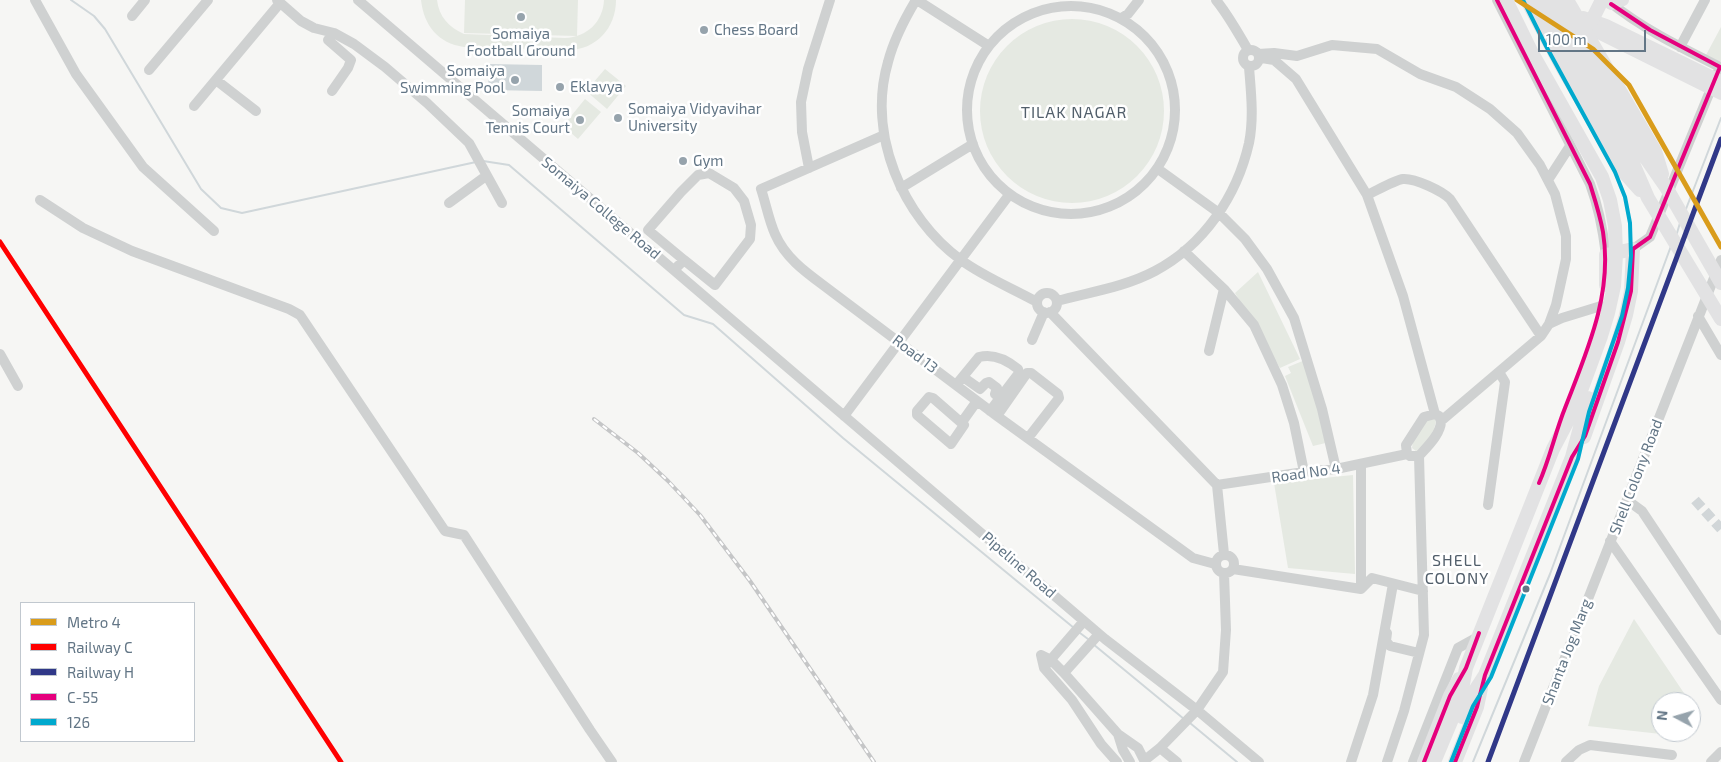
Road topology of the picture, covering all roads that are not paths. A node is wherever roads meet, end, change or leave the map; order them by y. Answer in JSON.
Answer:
{"nodes":[{"id":1,"x":35,"y":0,"type":"edge"},
{"id":2,"x":145,"y":0,"type":"edge"},
{"id":3,"x":208,"y":0,"type":"edge"},
{"id":4,"x":358,"y":0,"type":"edge"},
{"id":5,"x":830,"y":0,"type":"edge"},
{"id":6,"x":917,"y":0,"type":"edge"},
{"id":7,"x":1139,"y":0,"type":"edge"},
{"id":8,"x":1216,"y":0,"type":"edge"},
{"id":9,"x":1496,"y":0,"type":"edge"},
{"id":10,"x":1506,"y":0,"type":"edge"},
{"id":11,"x":1516,"y":0,"type":"edge"},
{"id":12,"x":1527,"y":0,"type":"edge"},
{"id":13,"x":1538,"y":0,"type":"edge"},
{"id":14,"x":1554,"y":0,"type":"edge"},
{"id":15,"x":1567,"y":0,"type":"edge"},
{"id":16,"x":1705,"y":0,"type":"edge"},
{"id":17,"x":278,"y":1,"type":"edge"},
{"id":18,"x":1607,"y":1,"type":"edge"},
{"id":19,"x":132,"y":16,"type":"dead end"},
{"id":20,"x":1123,"y":17,"type":"junction"},
{"id":21,"x":1583,"y":20,"type":"junction"},
{"id":22,"x":334,"y":33,"type":"junction"},
{"id":23,"x":1600,"y":34,"type":"junction"},
{"id":24,"x":989,"y":46,"type":"junction"},
{"id":25,"x":1680,"y":47,"type":"junction"},
{"id":26,"x":1255,"y":54,"type":"junction"},
{"id":27,"x":1249,"y":67,"type":"junction"},
{"id":28,"x":1720,"y":67,"type":"edge"},
{"id":29,"x":148,"y":70,"type":"dead end"},
{"id":30,"x":216,"y":80,"type":"junction"},
{"id":31,"x":1721,"y":81,"type":"edge"},
{"id":32,"x":332,"y":91,"type":"dead end"},
{"id":33,"x":1721,"y":94,"type":"edge"},
{"id":34,"x":194,"y":106,"type":"dead end"},
{"id":35,"x":256,"y":111,"type":"dead end"},
{"id":36,"x":884,"y":135,"type":"junction"},
{"id":37,"x":973,"y":144,"type":"junction"},
{"id":38,"x":1570,"y":146,"type":"junction"},
{"id":39,"x":809,"y":168,"type":"junction"},
{"id":40,"x":1158,"y":169,"type":"junction"},
{"id":41,"x":485,"y":173,"type":"junction"},
{"id":42,"x":1548,"y":180,"type":"junction"},
{"id":43,"x":1666,"y":187,"type":"junction"},
{"id":44,"x":901,"y":188,"type":"junction"},
{"id":45,"x":1009,"y":194,"type":"junction"},
{"id":46,"x":1367,"y":195,"type":"junction"},
{"id":47,"x":1648,"y":198,"type":"junction"},
{"id":48,"x":40,"y":200,"type":"dead end"},
{"id":49,"x":449,"y":203,"type":"dead end"},
{"id":50,"x":502,"y":204,"type":"dead end"},
{"id":51,"x":1219,"y":213,"type":"junction"},
{"id":52,"x":648,"y":230,"type":"junction"},
{"id":53,"x":214,"y":231,"type":"dead end"},
{"id":54,"x":639,"y":240,"type":"junction"},
{"id":55,"x":1633,"y":249,"type":"junction"},
{"id":56,"x":1184,"y":251,"type":"junction"},
{"id":57,"x":1606,"y":255,"type":"junction"},
{"id":58,"x":684,"y":260,"type":"junction"},
{"id":59,"x":960,"y":260,"type":"junction"},
{"id":60,"x":1721,"y":260,"type":"edge"},
{"id":61,"x":674,"y":270,"type":"junction"},
{"id":62,"x":1721,"y":283,"type":"edge"},
{"id":63,"x":715,"y":285,"type":"junction"},
{"id":64,"x":1224,"y":289,"type":"junction"},
{"id":65,"x":704,"y":297,"type":"junction"},
{"id":66,"x":1037,"y":302,"type":"junction"},
{"id":67,"x":1602,"y":306,"type":"junction"},
{"id":68,"x":1052,"y":308,"type":"junction"},
{"id":69,"x":1698,"y":316,"type":"junction"},
{"id":70,"x":1721,"y":320,"type":"edge"},
{"id":71,"x":1549,"y":324,"type":"junction"},
{"id":72,"x":1541,"y":336,"type":"junction"},
{"id":73,"x":1605,"y":338,"type":"junction"},
{"id":74,"x":1032,"y":340,"type":"dead end"},
{"id":75,"x":899,"y":342,"type":"junction"},
{"id":76,"x":1209,"y":351,"type":"dead end"},
{"id":77,"x":0,"y":354,"type":"edge"},
{"id":78,"x":1721,"y":355,"type":"edge"},
{"id":79,"x":1499,"y":372,"type":"junction"},
{"id":80,"x":960,"y":381,"type":"junction"},
{"id":81,"x":18,"y":386,"type":"dead end"},
{"id":82,"x":1000,"y":398,"type":"junction"},
{"id":83,"x":977,"y":401,"type":"junction"},
{"id":84,"x":993,"y":413,"type":"junction"},
{"id":85,"x":844,"y":416,"type":"junction"},
{"id":86,"x":1438,"y":417,"type":"junction"},
{"id":87,"x":962,"y":422,"type":"junction"},
{"id":88,"x":1028,"y":438,"type":"junction"},
{"id":89,"x":1553,"y":449,"type":"junction"},
{"id":90,"x":1407,"y":454,"type":"junction"},
{"id":91,"x":1419,"y":456,"type":"junction"},
{"id":92,"x":1572,"y":457,"type":"junction"},
{"id":93,"x":1361,"y":465,"type":"junction"},
{"id":94,"x":1336,"y":469,"type":"junction"},
{"id":95,"x":1304,"y":472,"type":"junction"},
{"id":96,"x":1217,"y":486,"type":"junction"},
{"id":97,"x":1627,"y":500,"type":"junction"},
{"id":98,"x":1488,"y":505,"type":"dead end"},
{"id":99,"x":1610,"y":541,"type":"junction"},
{"id":100,"x":1224,"y":554,"type":"junction"},
{"id":101,"x":1216,"y":564,"type":"junction"},
{"id":102,"x":1228,"y":571,"type":"junction"},
{"id":103,"x":1395,"y":584,"type":"junction"},
{"id":104,"x":1361,"y":589,"type":"junction"},
{"id":105,"x":1423,"y":591,"type":"junction"},
{"id":106,"x":1078,"y":628,"type":"junction"},
{"id":107,"x":1721,"y":630,"type":"edge"},
{"id":108,"x":1478,"y":637,"type":"junction"},
{"id":109,"x":1093,"y":640,"type":"junction"},
{"id":110,"x":1419,"y":653,"type":"junction"},
{"id":111,"x":1045,"y":661,"type":"junction"},
{"id":112,"x":1466,"y":668,"type":"junction"},
{"id":113,"x":1064,"y":672,"type":"junction"},
{"id":114,"x":1484,"y":675,"type":"junction"},
{"id":115,"x":1480,"y":694,"type":"junction"},
{"id":116,"x":1721,"y":700,"type":"edge"},
{"id":117,"x":1196,"y":712,"type":"junction"},
{"id":118,"x":1118,"y":734,"type":"junction"},
{"id":119,"x":1101,"y":744,"type":"junction"},
{"id":120,"x":1160,"y":748,"type":"junction"},
{"id":121,"x":1721,"y":752,"type":"edge"},
{"id":122,"x":1672,"y":755,"type":"dead end"},
{"id":123,"x":1145,"y":761,"type":"edge"},
{"id":124,"x":612,"y":762,"type":"edge"},
{"id":125,"x":1107,"y":762,"type":"edge"},
{"id":126,"x":1117,"y":762,"type":"edge"},
{"id":127,"x":1130,"y":762,"type":"edge"},
{"id":128,"x":1177,"y":762,"type":"edge"},
{"id":129,"x":1260,"y":762,"type":"edge"},
{"id":130,"x":1351,"y":762,"type":"edge"},
{"id":131,"x":1387,"y":762,"type":"edge"},
{"id":132,"x":1413,"y":762,"type":"edge"},
{"id":133,"x":1424,"y":762,"type":"edge"},
{"id":134,"x":1434,"y":762,"type":"edge"},
{"id":135,"x":1444,"y":762,"type":"edge"},
{"id":136,"x":1454,"y":762,"type":"edge"},
{"id":137,"x":1462,"y":762,"type":"edge"},
{"id":138,"x":1524,"y":762,"type":"edge"},
{"id":139,"x":1566,"y":762,"type":"edge"},
{"id":140,"x":1711,"y":762,"type":"edge"}],
"edges":[{"from":1,"to":53,"type":"street"},
{"from":2,"to":19,"type":"street"},
{"from":3,"to":29,"type":"street"},
{"from":4,"to":54,"type":"street","name":"Somaiya College Road"},
{"from":5,"to":39,"type":"street"},
{"from":6,"to":24,"type":"street"},
{"from":6,"to":36,"type":"street"},
{"from":7,"to":20,"type":"street"},
{"from":8,"to":26,"type":"street"},
{"from":9,"to":38,"type":"street"},
{"from":10,"to":73,"type":"highway"},
{"from":11,"to":73,"type":"highway"},
{"from":12,"to":47,"type":"highway"},
{"from":13,"to":21,"type":"main road"},
{"from":13,"to":47,"type":"highway"},
{"from":14,"to":21,"type":"main road"},
{"from":14,"to":43,"type":"highway"},
{"from":15,"to":21,"type":"highway"},
{"from":16,"to":25,"type":"street"},
{"from":17,"to":22,"type":"street"},
{"from":17,"to":30,"type":"street"},
{"from":18,"to":21,"type":"highway"},
{"from":18,"to":25,"type":"street"},
{"from":20,"to":24,"type":"street"},
{"from":20,"to":40,"type":"street"},
{"from":21,"to":23,"type":"highway"},
{"from":21,"to":23,"type":"main road"},
{"from":22,"to":32,"type":"street"},
{"from":22,"to":41,"type":"street"},
{"from":23,"to":31,"type":"main road"},
{"from":23,"to":33,"type":"main road"},
{"from":23,"to":43,"type":"highway"},
{"from":24,"to":37,"type":"street"},
{"from":25,"to":28,"type":"street"},
{"from":26,"to":27,"type":"street"},
{"from":26,"to":27,"type":"street"},
{"from":26,"to":42,"type":"street"},
{"from":26,"to":46,"type":"street"},
{"from":27,"to":51,"type":"street"},
{"from":28,"to":55,"type":"street"},
{"from":30,"to":34,"type":"street"},
{"from":30,"to":35,"type":"street"},
{"from":36,"to":39,"type":"street","name":"Road 13"},
{"from":36,"to":44,"type":"street"},
{"from":37,"to":44,"type":"street"},
{"from":37,"to":45,"type":"street"},
{"from":38,"to":42,"type":"street"},
{"from":38,"to":57,"type":"street"},
{"from":39,"to":75,"type":"street","name":"Road 13"},
{"from":40,"to":45,"type":"street"},
{"from":40,"to":51,"type":"street"},
{"from":41,"to":49,"type":"street"},
{"from":41,"to":50,"type":"street"},
{"from":42,"to":71,"type":"street"},
{"from":43,"to":62,"type":"highway"},
{"from":44,"to":59,"type":"street"},
{"from":45,"to":59,"type":"street"},
{"from":46,"to":72,"type":"street"},
{"from":46,"to":86,"type":"street"},
{"from":47,"to":70,"type":"highway"},
{"from":48,"to":124,"type":"street"},
{"from":51,"to":56,"type":"street"},
{"from":51,"to":94,"type":"street"},
{"from":52,"to":54,"type":"street"},
{"from":52,"to":58,"type":"street"},
{"from":52,"to":63,"type":"street"},
{"from":54,"to":61,"type":"street","name":"Somaiya College Road"},
{"from":55,"to":57,"type":"highway"},
{"from":55,"to":92,"type":"highway"},
{"from":56,"to":64,"type":"street"},
{"from":56,"to":68,"type":"street"},
{"from":57,"to":67,"type":"highway"},
{"from":58,"to":61,"type":"street"},
{"from":58,"to":63,"type":"street"},
{"from":59,"to":66,"type":"street"},
{"from":59,"to":75,"type":"street"},
{"from":60,"to":69,"type":"street","name":"Shell Colony Road"},
{"from":61,"to":65,"type":"street","name":"Somaiya College Road"},
{"from":63,"to":65,"type":"street"},
{"from":64,"to":76,"type":"street"},
{"from":64,"to":95,"type":"street"},
{"from":65,"to":85,"type":"street","name":"Somaiya College Road"},
{"from":66,"to":68,"type":"street"},
{"from":66,"to":68,"type":"street"},
{"from":67,"to":71,"type":"street"},
{"from":67,"to":89,"type":"highway"},
{"from":68,"to":74,"type":"street"},
{"from":68,"to":96,"type":"street"},
{"from":69,"to":78,"type":"street"},
{"from":69,"to":97,"type":"street","name":"Shell Colony Road"},
{"from":71,"to":72,"type":"street"},
{"from":72,"to":79,"type":"street"},
{"from":73,"to":89,"type":"highway"},
{"from":73,"to":92,"type":"highway"},
{"from":75,"to":80,"type":"street","name":"Road 13"},
{"from":75,"to":85,"type":"street"},
{"from":77,"to":81,"type":"street"},
{"from":79,"to":86,"type":"street"},
{"from":79,"to":98,"type":"street"},
{"from":80,"to":82,"type":"street"},
{"from":80,"to":82,"type":"street"},
{"from":80,"to":83,"type":"street","name":"Road 13"},
{"from":82,"to":84,"type":"street"},
{"from":83,"to":84,"type":"street","name":"Road 13"},
{"from":83,"to":87,"type":"street"},
{"from":84,"to":88,"type":"street","name":"Road 13"},
{"from":84,"to":88,"type":"street"},
{"from":85,"to":106,"type":"street","name":"Pipeline Road"},
{"from":86,"to":90,"type":"street"},
{"from":86,"to":91,"type":"street"},
{"from":87,"to":87,"type":"street"},
{"from":88,"to":101,"type":"street","name":"Road 13"},
{"from":89,"to":108,"type":"highway"},
{"from":90,"to":91,"type":"street","name":"Road No 4"},
{"from":90,"to":93,"type":"street","name":"Road No 4"},
{"from":91,"to":105,"type":"street"},
{"from":92,"to":114,"type":"highway"},
{"from":93,"to":94,"type":"street","name":"Road No 4"},
{"from":93,"to":104,"type":"street"},
{"from":94,"to":95,"type":"street","name":"Road No 4"},
{"from":95,"to":96,"type":"street","name":"Road No 4"},
{"from":96,"to":100,"type":"street"},
{"from":97,"to":99,"type":"street","name":"Shell Colony Road"},
{"from":97,"to":107,"type":"street"},
{"from":99,"to":116,"type":"street","name":"Shell Colony Road"},
{"from":99,"to":138,"type":"street","name":"Shanta Jog Marg"},
{"from":100,"to":101,"type":"street"},
{"from":100,"to":102,"type":"street"},
{"from":101,"to":102,"type":"street"},
{"from":102,"to":104,"type":"street"},
{"from":102,"to":117,"type":"street"},
{"from":103,"to":104,"type":"street"},
{"from":103,"to":105,"type":"street"},
{"from":103,"to":110,"type":"street"},
{"from":103,"to":130,"type":"street"},
{"from":105,"to":110,"type":"street"},
{"from":106,"to":109,"type":"street","name":"Pipeline Road"},
{"from":106,"to":111,"type":"street"},
{"from":108,"to":112,"type":"highway"},
{"from":108,"to":132,"type":"street"},
{"from":109,"to":113,"type":"street"},
{"from":109,"to":117,"type":"street","name":"Pipeline Road"},
{"from":110,"to":131,"type":"street"},
{"from":111,"to":113,"type":"street"},
{"from":111,"to":119,"type":"street"},
{"from":112,"to":133,"type":"highway"},
{"from":112,"to":134,"type":"highway"},
{"from":113,"to":118,"type":"street"},
{"from":114,"to":115,"type":"highway"},
{"from":114,"to":135,"type":"highway"},
{"from":115,"to":136,"type":"highway"},
{"from":115,"to":137,"type":"street"},
{"from":117,"to":120,"type":"street"},
{"from":117,"to":129,"type":"street","name":"Pipeline Road"},
{"from":118,"to":123,"type":"street"},
{"from":118,"to":127,"type":"street"},
{"from":119,"to":125,"type":"street"},
{"from":119,"to":126,"type":"street"},
{"from":120,"to":123,"type":"street"},
{"from":120,"to":128,"type":"street"},
{"from":121,"to":140,"type":"street"},
{"from":122,"to":139,"type":"street"}]}
